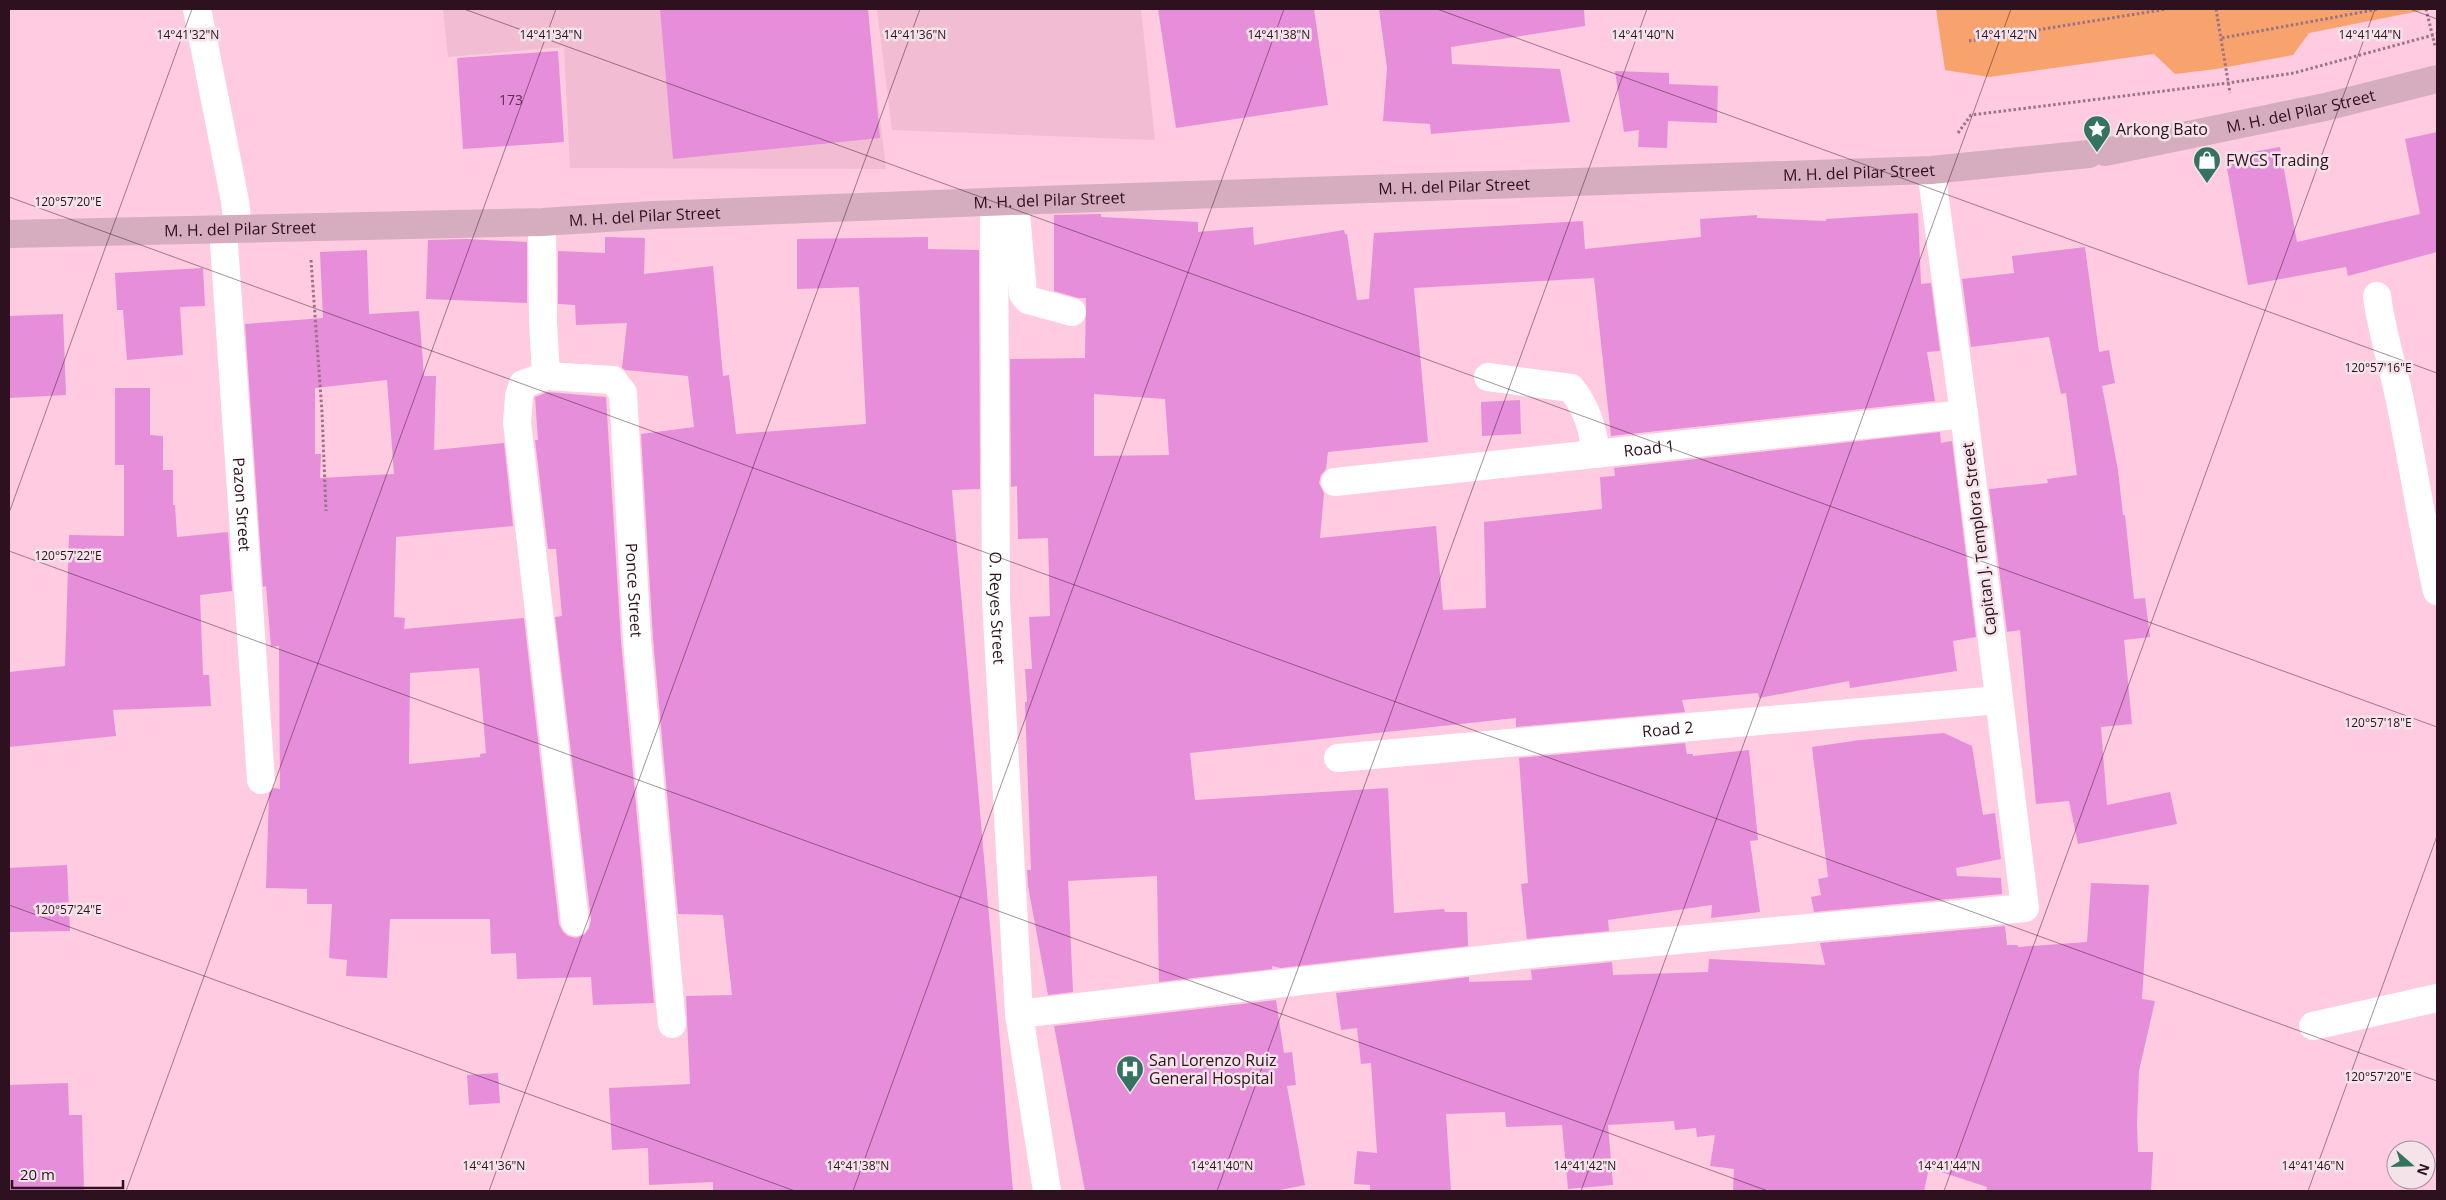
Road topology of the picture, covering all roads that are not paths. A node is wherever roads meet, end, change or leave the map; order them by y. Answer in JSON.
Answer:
{"nodes":[{"id":1,"x":197,"y":9,"type":"edge"},
{"id":2,"x":2437,"y":79,"type":"edge"},
{"id":3,"x":1931,"y":170,"type":"junction"},
{"id":4,"x":1004,"y":202,"type":"junction"},
{"id":5,"x":542,"y":222,"type":"junction"},
{"id":6,"x":231,"y":229,"type":"junction"},
{"id":7,"x":9,"y":234,"type":"edge"},
{"id":8,"x":2377,"y":296,"type":"dead end"},
{"id":9,"x":1072,"y":312,"type":"dead end"},
{"id":10,"x":546,"y":376,"type":"junction"},
{"id":11,"x":1488,"y":377,"type":"dead end"},
{"id":12,"x":1964,"y":414,"type":"junction"},
{"id":13,"x":1596,"y":454,"type":"junction"},
{"id":14,"x":1334,"y":482,"type":"dead end"},
{"id":15,"x":2437,"y":591,"type":"edge"},
{"id":16,"x":1998,"y":700,"type":"junction"},
{"id":17,"x":1338,"y":758,"type":"dead end"},
{"id":18,"x":261,"y":780,"type":"dead end"},
{"id":19,"x":575,"y":922,"type":"dead end"},
{"id":20,"x":2437,"y":998,"type":"edge"},
{"id":21,"x":1019,"y":1014,"type":"junction"},
{"id":22,"x":672,"y":1024,"type":"dead end"},
{"id":23,"x":2313,"y":1026,"type":"dead end"},
{"id":24,"x":1047,"y":1191,"type":"edge"}],
"edges":[{"from":1,"to":6,"type":"street","name":"Pazon Street"},
{"from":2,"to":3,"type":"main road","name":"M. H. del Pilar Street"},
{"from":3,"to":4,"type":"main road","name":"M. H. del Pilar Street"},
{"from":3,"to":12,"type":"street","name":"Capitan J. Templora Street"},
{"from":4,"to":5,"type":"main road","name":"M. H. del Pilar Street"},
{"from":4,"to":9,"type":"street"},
{"from":4,"to":21,"type":"street","name":"O. Reyes Street"},
{"from":5,"to":6,"type":"main road","name":"M. H. del Pilar Street"},
{"from":5,"to":10,"type":"street"},
{"from":6,"to":7,"type":"main road","name":"M. H. del Pilar Street"},
{"from":6,"to":18,"type":"street","name":"Pazon Street"},
{"from":8,"to":15,"type":"street"},
{"from":10,"to":19,"type":"street"},
{"from":10,"to":22,"type":"street","name":"Ponce Street"},
{"from":11,"to":13,"type":"street"},
{"from":12,"to":13,"type":"street","name":"Road 1"},
{"from":12,"to":16,"type":"street","name":"Capitan J. Templora Street"},
{"from":13,"to":14,"type":"street","name":"Road 1"},
{"from":16,"to":17,"type":"street","name":"Road 2"},
{"from":16,"to":21,"type":"street","name":"Capitan J. Templora Street"},
{"from":20,"to":23,"type":"street"},
{"from":21,"to":24,"type":"street","name":"O. Reyes Street"}]}
